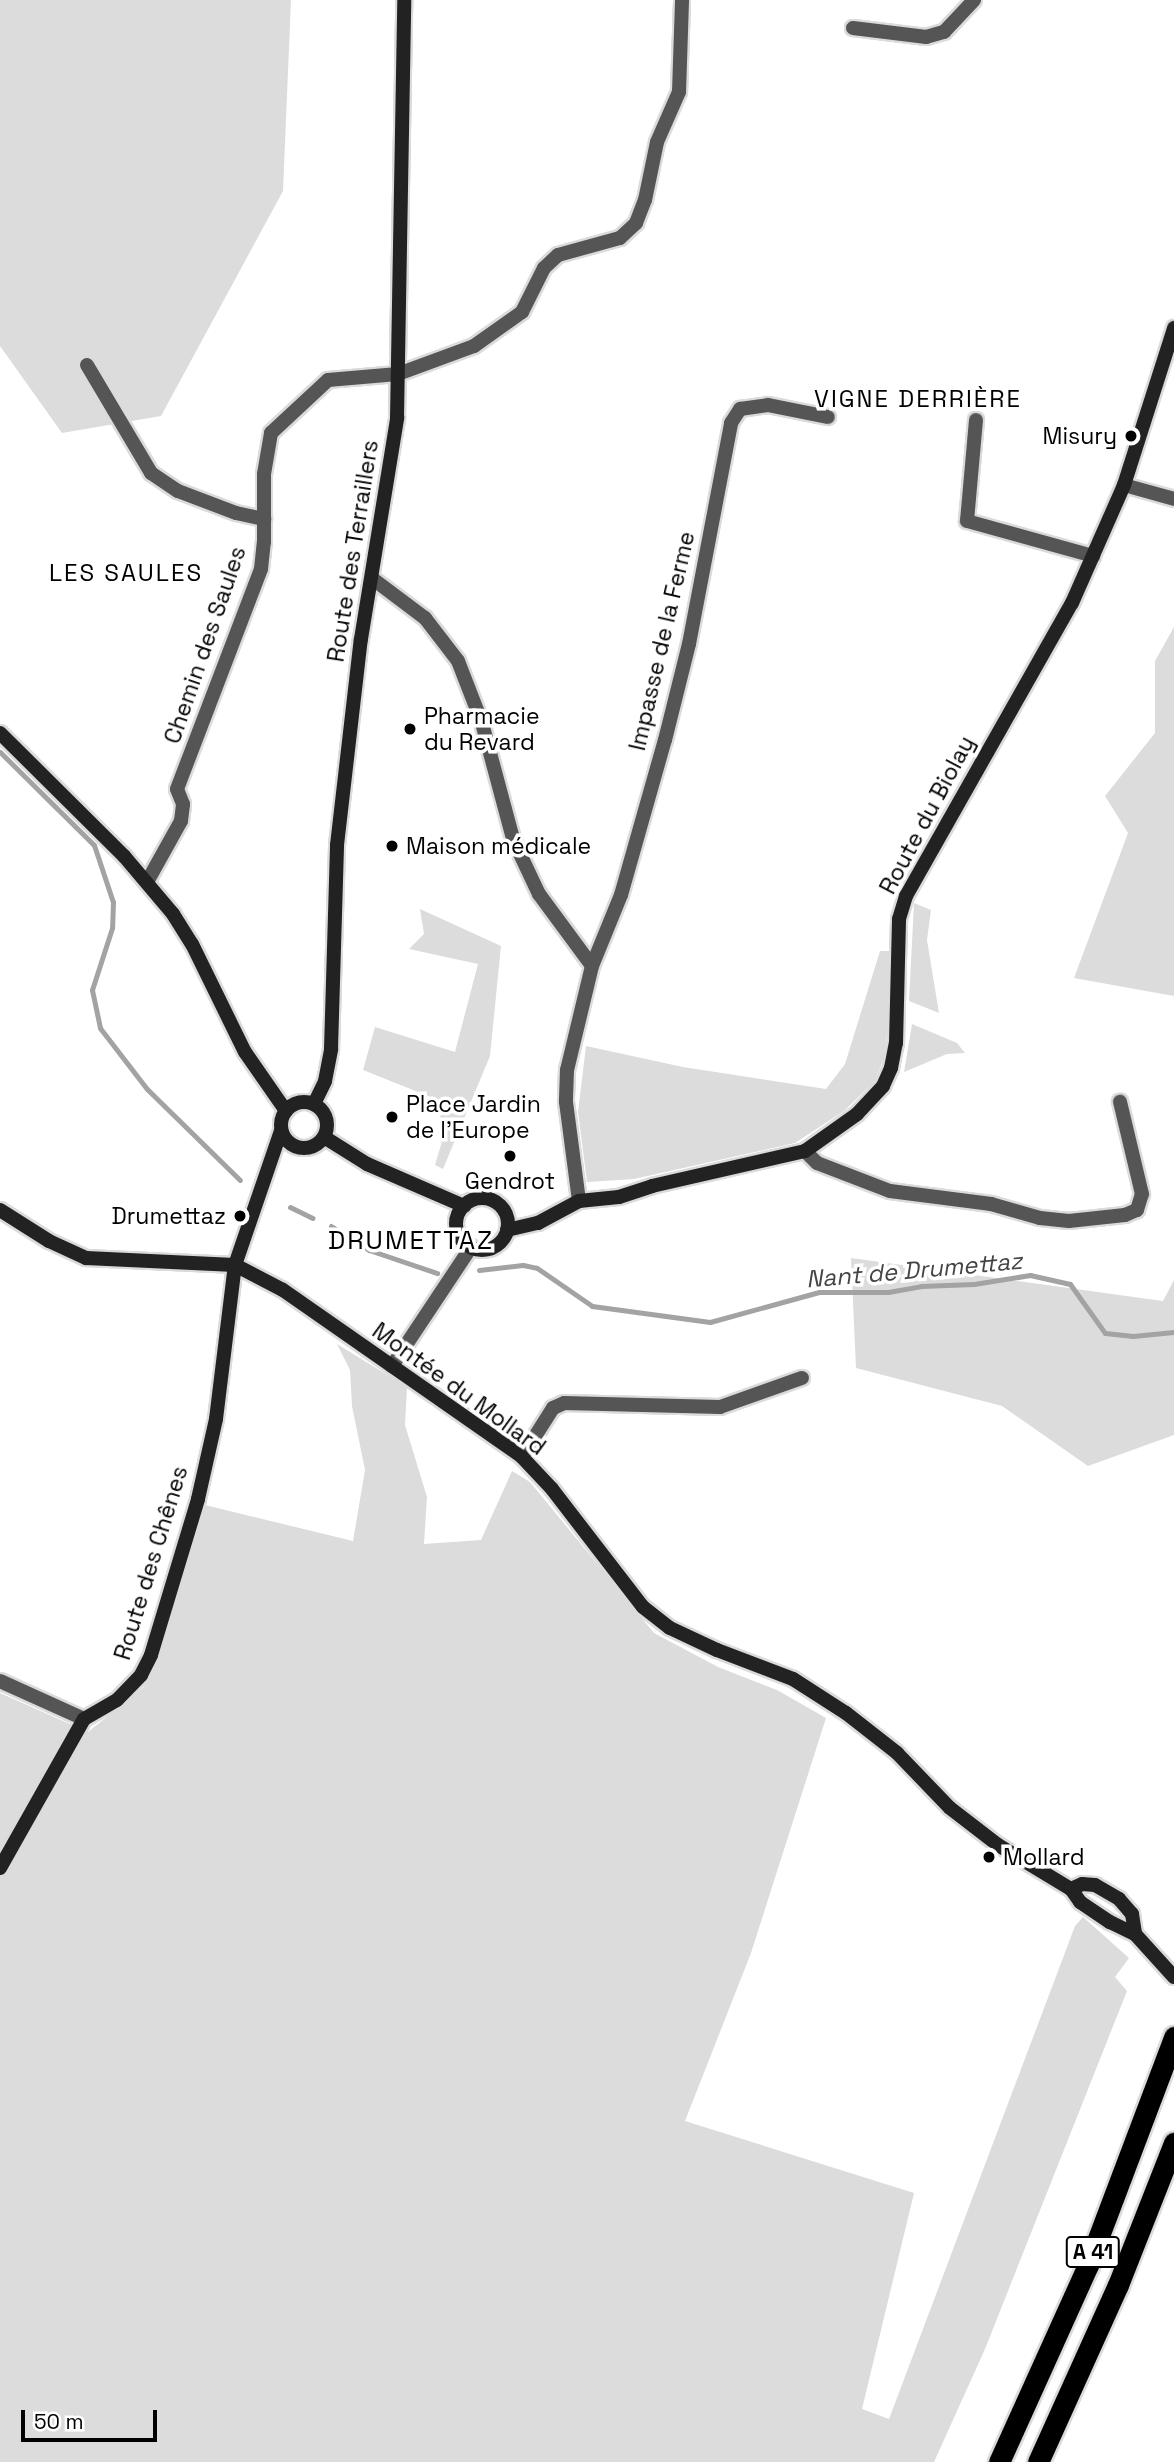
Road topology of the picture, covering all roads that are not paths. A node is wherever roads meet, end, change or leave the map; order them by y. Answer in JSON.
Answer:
{"nodes":[{"id":1,"x":404,"y":0,"type":"edge"},
{"id":2,"x":682,"y":0,"type":"edge"},
{"id":3,"x":974,"y":0,"type":"edge"},
{"id":4,"x":853,"y":28,"type":"dead end"},
{"id":5,"x":1174,"y":328,"type":"edge"},
{"id":6,"x":87,"y":365,"type":"dead end"},
{"id":7,"x":398,"y":373,"type":"junction"},
{"id":8,"x":828,"y":418,"type":"dead end"},
{"id":9,"x":976,"y":420,"type":"dead end"},
{"id":10,"x":1124,"y":485,"type":"junction"},
{"id":11,"x":1174,"y":499,"type":"edge"},
{"id":12,"x":264,"y":519,"type":"junction"},
{"id":13,"x":1093,"y":556,"type":"junction"},
{"id":14,"x":373,"y":579,"type":"junction"},
{"id":15,"x":0,"y":733,"type":"edge"},
{"id":16,"x":147,"y":883,"type":"junction"},
{"id":17,"x":592,"y":966,"type":"junction"},
{"id":18,"x":1120,"y":1102,"type":"dead end"},
{"id":19,"x":318,"y":1107,"type":"junction"},
{"id":20,"x":283,"y":1121,"type":"junction"},
{"id":21,"x":321,"y":1141,"type":"junction"},
{"id":22,"x":294,"y":1147,"type":"junction"},
{"id":23,"x":805,"y":1151,"type":"junction"},
{"id":24,"x":267,"y":1177,"type":"junction"},
{"id":25,"x":579,"y":1201,"type":"junction"},
{"id":26,"x":0,"y":1209,"type":"edge"},
{"id":27,"x":461,"y":1211,"type":"junction"},
{"id":28,"x":507,"y":1223,"type":"junction"},
{"id":29,"x":471,"y":1247,"type":"junction"},
{"id":30,"x":235,"y":1265,"type":"junction"},
{"id":31,"x":392,"y":1366,"type":"junction"},
{"id":32,"x":802,"y":1378,"type":"dead end"},
{"id":33,"x":522,"y":1457,"type":"junction"},
{"id":34,"x":0,"y":1681,"type":"edge"},
{"id":35,"x":84,"y":1719,"type":"junction"},
{"id":36,"x":0,"y":1868,"type":"edge"},
{"id":37,"x":1071,"y":1889,"type":"junction"},
{"id":38,"x":1135,"y":1934,"type":"junction"},
{"id":39,"x":1174,"y":1977,"type":"edge"},
{"id":40,"x":1174,"y":2037,"type":"edge"},
{"id":41,"x":1174,"y":2143,"type":"edge"},
{"id":42,"x":999,"y":2462,"type":"edge"},
{"id":43,"x":1038,"y":2462,"type":"edge"}],
"edges":[{"from":1,"to":7,"type":"street","name":"Route des Terraillers"},
{"from":2,"to":7,"type":"street","name":"Chemin des Saules"},
{"from":3,"to":4,"type":"street"},
{"from":5,"to":10,"type":"street","name":"Route du Biolay"},
{"from":6,"to":12,"type":"street"},
{"from":7,"to":12,"type":"street","name":"Chemin des Saules"},
{"from":7,"to":14,"type":"street","name":"Route des Terraillers"},
{"from":8,"to":17,"type":"street","name":"Impasse de la Ferme"},
{"from":9,"to":13,"type":"street"},
{"from":10,"to":11,"type":"street"},
{"from":10,"to":13,"type":"street","name":"Route du Biolay"},
{"from":12,"to":16,"type":"street","name":"Chemin des Saules"},
{"from":13,"to":23,"type":"street","name":"Route du Biolay"},
{"from":14,"to":17,"type":"street"},
{"from":14,"to":19,"type":"street","name":"Route des Terraillers"},
{"from":15,"to":16,"type":"street"},
{"from":16,"to":20,"type":"street"},
{"from":17,"to":25,"type":"street","name":"Impasse de la Ferme"},
{"from":18,"to":23,"type":"street"},
{"from":19,"to":20,"type":"street"},
{"from":19,"to":21,"type":"street"},
{"from":20,"to":22,"type":"street"},
{"from":20,"to":24,"type":"street","name":"Route des Chênes"},
{"from":21,"to":22,"type":"street"},
{"from":21,"to":27,"type":"street"},
{"from":22,"to":24,"type":"street"},
{"from":23,"to":25,"type":"street","name":"Route du Biolay"},
{"from":24,"to":30,"type":"street","name":"Route des Chênes"},
{"from":25,"to":28,"type":"street","name":"Route du Biolay"},
{"from":26,"to":30,"type":"street"},
{"from":27,"to":28,"type":"street"},
{"from":27,"to":29,"type":"street"},
{"from":28,"to":29,"type":"street"},
{"from":29,"to":31,"type":"street"},
{"from":30,"to":31,"type":"street","name":"Montée du Mollard"},
{"from":30,"to":35,"type":"street","name":"Route des Chênes"},
{"from":31,"to":33,"type":"street","name":"Montée du Mollard"},
{"from":32,"to":33,"type":"street"},
{"from":33,"to":37,"type":"street","name":"Montée du Mollard"},
{"from":34,"to":35,"type":"street"},
{"from":35,"to":36,"type":"street"},
{"from":37,"to":38,"type":"street","name":"Montée du Mollard"},
{"from":37,"to":38,"type":"street","name":"Montée du Mollard"},
{"from":38,"to":39,"type":"street","name":"Montée du Mollard"},
{"from":40,"to":42,"type":"highway","number":"A 41"},
{"from":41,"to":43,"type":"highway","number":"A 41"}]}
